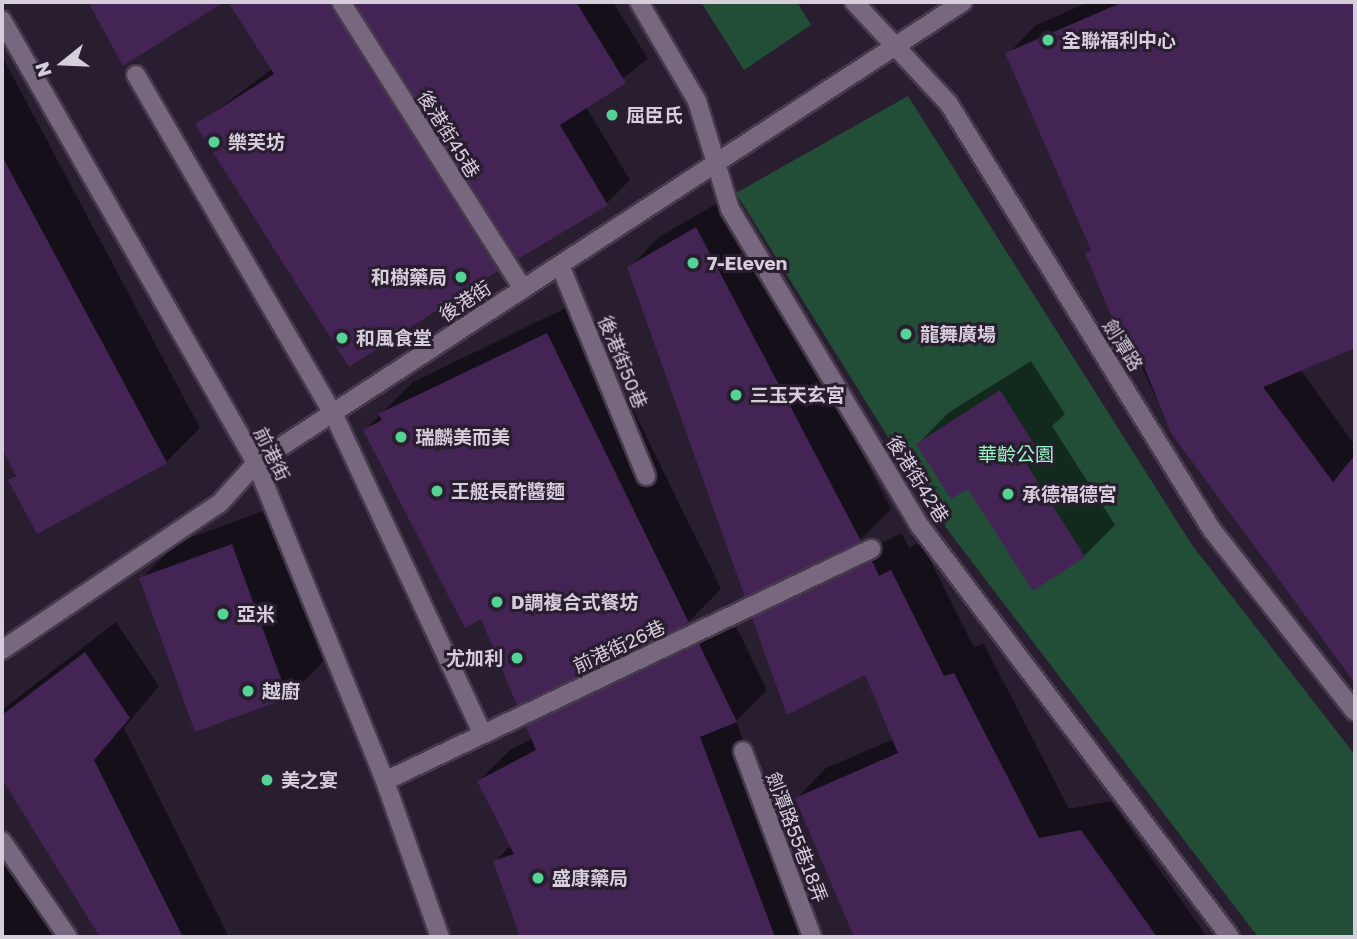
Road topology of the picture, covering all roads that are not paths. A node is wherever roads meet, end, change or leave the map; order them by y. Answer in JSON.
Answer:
{"nodes":[{"id":1,"x":341,"y":2,"type":"edge"},
{"id":2,"x":639,"y":2,"type":"edge"},
{"id":3,"x":854,"y":2,"type":"edge"},
{"id":4,"x":963,"y":2,"type":"edge"},
{"id":5,"x":2,"y":20,"type":"edge"},
{"id":6,"x":898,"y":43,"type":"junction"},
{"id":7,"x":136,"y":75,"type":"dead end"},
{"id":8,"x":720,"y":164,"type":"junction"},
{"id":9,"x":560,"y":265,"type":"junction"},
{"id":10,"x":523,"y":289,"type":"junction"},
{"id":11,"x":333,"y":413,"type":"junction"},
{"id":12,"x":256,"y":463,"type":"junction"},
{"id":13,"x":646,"y":476,"type":"dead end"},
{"id":14,"x":871,"y":549,"type":"dead end"},
{"id":15,"x":2,"y":650,"type":"edge"},
{"id":16,"x":1355,"y":712,"type":"edge"},
{"id":17,"x":483,"y":734,"type":"junction"},
{"id":18,"x":743,"y":751,"type":"dead end"},
{"id":19,"x":385,"y":781,"type":"junction"},
{"id":20,"x":2,"y":841,"type":"edge"},
{"id":21,"x":68,"y":937,"type":"edge"},
{"id":22,"x":440,"y":937,"type":"edge"},
{"id":23,"x":812,"y":937,"type":"edge"},
{"id":24,"x":1230,"y":937,"type":"edge"}],
"edges":[{"from":1,"to":10,"type":"street","name":"後港街45巷"},
{"from":2,"to":8,"type":"street","name":"後港街42巷"},
{"from":3,"to":6,"type":"street","name":"劍潭路"},
{"from":4,"to":6,"type":"street","name":"後港街"},
{"from":5,"to":12,"type":"street","name":"前港街"},
{"from":6,"to":8,"type":"street","name":"後港街"},
{"from":6,"to":16,"type":"street","name":"劍潭路"},
{"from":7,"to":11,"type":"street"},
{"from":8,"to":9,"type":"street","name":"後港街"},
{"from":8,"to":24,"type":"street","name":"後港街42巷"},
{"from":9,"to":10,"type":"street","name":"後港街"},
{"from":9,"to":13,"type":"street","name":"後港街50巷"},
{"from":10,"to":11,"type":"street","name":"後港街"},
{"from":11,"to":12,"type":"street","name":"後港街"},
{"from":11,"to":17,"type":"street"},
{"from":12,"to":15,"type":"street","name":"後港街"},
{"from":12,"to":19,"type":"street","name":"前港街"},
{"from":14,"to":17,"type":"street","name":"前港街26巷"},
{"from":17,"to":19,"type":"street","name":"前港街26巷"},
{"from":18,"to":23,"type":"street","name":"劍潭路55巷18弄"},
{"from":19,"to":22,"type":"street","name":"前港街"},
{"from":20,"to":21,"type":"street"}]}
